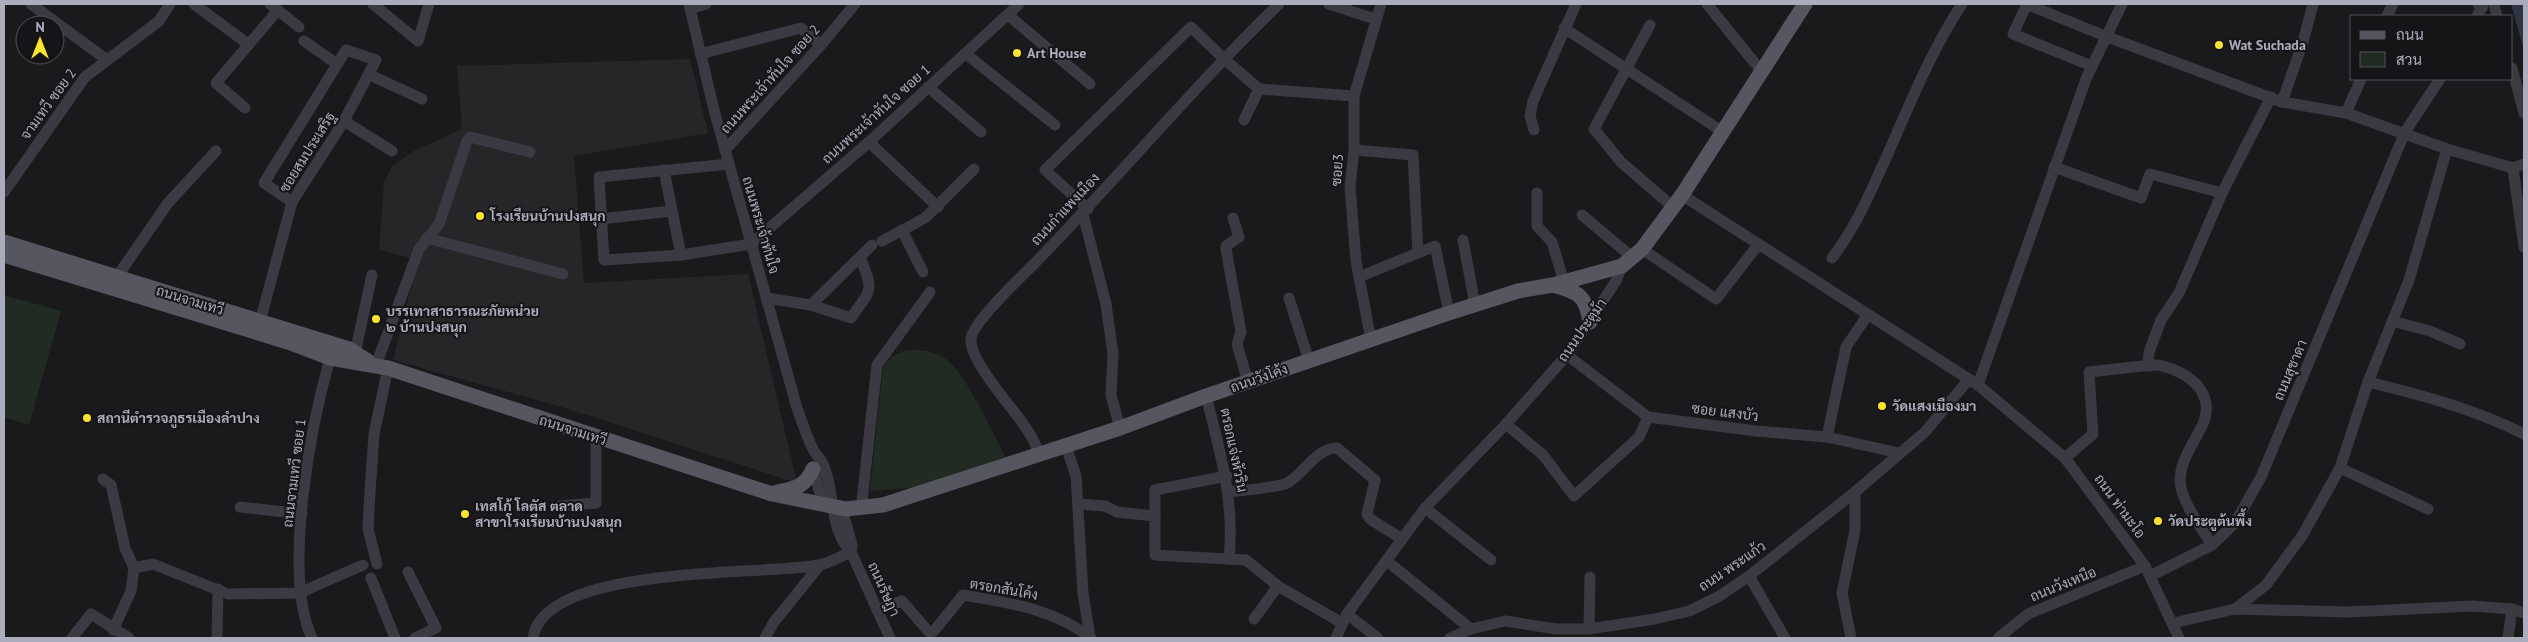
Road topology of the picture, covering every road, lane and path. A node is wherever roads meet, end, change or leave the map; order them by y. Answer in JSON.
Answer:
{"nodes":[{"id":1,"x":31,"y":4,"type":"edge"},
{"id":2,"x":169,"y":4,"type":"edge"},
{"id":3,"x":194,"y":4,"type":"edge"},
{"id":4,"x":373,"y":4,"type":"edge"},
{"id":5,"x":429,"y":4,"type":"edge"},
{"id":6,"x":706,"y":4,"type":"edge"},
{"id":7,"x":856,"y":4,"type":"edge"},
{"id":8,"x":1020,"y":4,"type":"edge"},
{"id":9,"x":1279,"y":4,"type":"edge"},
{"id":10,"x":1329,"y":4,"type":"edge"},
{"id":11,"x":1381,"y":4,"type":"edge"},
{"id":12,"x":1576,"y":4,"type":"edge"},
{"id":13,"x":1707,"y":4,"type":"edge"},
{"id":14,"x":1805,"y":4,"type":"edge"},
{"id":15,"x":1962,"y":4,"type":"edge"},
{"id":16,"x":2027,"y":4,"type":"edge"},
{"id":17,"x":2122,"y":4,"type":"edge"},
{"id":18,"x":2313,"y":4,"type":"edge"},
{"id":19,"x":2478,"y":4,"type":"edge"},
{"id":20,"x":689,"y":6,"type":"edge"},
{"id":21,"x":274,"y":7,"type":"edge"},
{"id":22,"x":1008,"y":15,"type":"junction"},
{"id":23,"x":2478,"y":15,"type":"edge"},
{"id":24,"x":1375,"y":20,"type":"junction"},
{"id":25,"x":1650,"y":25,"type":"dead end"},
{"id":26,"x":299,"y":27,"type":"dead end"},
{"id":27,"x":1564,"y":28,"type":"junction"},
{"id":28,"x":2105,"y":36,"type":"junction"},
{"id":29,"x":304,"y":41,"type":"dead end"},
{"id":30,"x":248,"y":44,"type":"junction"},
{"id":31,"x":821,"y":45,"type":"junction"},
{"id":32,"x":700,"y":54,"type":"junction"},
{"id":33,"x":966,"y":54,"type":"junction"},
{"id":34,"x":1223,"y":58,"type":"junction"},
{"id":35,"x":107,"y":60,"type":"junction"},
{"id":36,"x":337,"y":64,"type":"junction"},
{"id":37,"x":2092,"y":66,"type":"junction"},
{"id":38,"x":1626,"y":69,"type":"junction"},
{"id":39,"x":1762,"y":72,"type":"junction"},
{"id":40,"x":2513,"y":72,"type":"edge"},
{"id":41,"x":370,"y":75,"type":"junction"},
{"id":42,"x":2361,"y":80,"type":"edge"},
{"id":43,"x":2439,"y":80,"type":"edge"},
{"id":44,"x":1090,"y":84,"type":"dead end"},
{"id":45,"x":928,"y":87,"type":"junction"},
{"id":46,"x":1260,"y":89,"type":"junction"},
{"id":47,"x":1354,"y":96,"type":"junction"},
{"id":48,"x":422,"y":99,"type":"dead end"},
{"id":49,"x":2276,"y":99,"type":"junction"},
{"id":50,"x":245,"y":108,"type":"dead end"},
{"id":51,"x":2346,"y":112,"type":"junction"},
{"id":52,"x":2524,"y":112,"type":"edge"},
{"id":53,"x":1244,"y":120,"type":"dead end"},
{"id":54,"x":344,"y":122,"type":"junction"},
{"id":55,"x":1055,"y":125,"type":"dead end"},
{"id":56,"x":1534,"y":130,"type":"dead end"},
{"id":57,"x":981,"y":132,"type":"dead end"},
{"id":58,"x":1723,"y":132,"type":"junction"},
{"id":59,"x":2405,"y":132,"type":"junction"},
{"id":60,"x":868,"y":142,"type":"junction"},
{"id":61,"x":2447,"y":149,"type":"junction"},
{"id":62,"x":725,"y":150,"type":"junction"},
{"id":63,"x":1354,"y":150,"type":"junction"},
{"id":64,"x":216,"y":151,"type":"dead end"},
{"id":65,"x":392,"y":151,"type":"dead end"},
{"id":66,"x":530,"y":152,"type":"dead end"},
{"id":67,"x":729,"y":164,"type":"junction"},
{"id":68,"x":2519,"y":166,"type":"edge"},
{"id":69,"x":974,"y":168,"type":"dead end"},
{"id":70,"x":2054,"y":168,"type":"junction"},
{"id":71,"x":664,"y":170,"type":"junction"},
{"id":72,"x":8,"y":178,"type":"edge"},
{"id":73,"x":4,"y":192,"type":"edge"},
{"id":74,"x":1537,"y":194,"type":"dead end"},
{"id":75,"x":2222,"y":194,"type":"junction"},
{"id":76,"x":1677,"y":201,"type":"junction"},
{"id":77,"x":292,"y":202,"type":"junction"},
{"id":78,"x":938,"y":207,"type":"junction"},
{"id":79,"x":672,"y":211,"type":"junction"},
{"id":80,"x":1085,"y":211,"type":"junction"},
{"id":81,"x":1582,"y":215,"type":"dead end"},
{"id":82,"x":1233,"y":218,"type":"dead end"},
{"id":83,"x":600,"y":219,"type":"junction"},
{"id":84,"x":902,"y":230,"type":"junction"},
{"id":85,"x":427,"y":238,"type":"junction"},
{"id":86,"x":1463,"y":240,"type":"dead end"},
{"id":87,"x":4,"y":242,"type":"edge"},
{"id":88,"x":751,"y":244,"type":"junction"},
{"id":89,"x":1758,"y":245,"type":"junction"},
{"id":90,"x":2524,"y":247,"type":"edge"},
{"id":91,"x":1418,"y":253,"type":"junction"},
{"id":92,"x":4,"y":255,"type":"edge"},
{"id":93,"x":681,"y":255,"type":"junction"},
{"id":94,"x":860,"y":258,"type":"junction"},
{"id":95,"x":1632,"y":258,"type":"junction"},
{"id":96,"x":1832,"y":258,"type":"dead end"},
{"id":97,"x":923,"y":272,"type":"dead end"},
{"id":98,"x":563,"y":274,"type":"dead end"},
{"id":99,"x":372,"y":275,"type":"dead end"},
{"id":100,"x":1359,"y":276,"type":"junction"},
{"id":101,"x":116,"y":278,"type":"junction"},
{"id":102,"x":1558,"y":284,"type":"junction"},
{"id":103,"x":930,"y":292,"type":"dead end"},
{"id":104,"x":766,"y":298,"type":"junction"},
{"id":105,"x":1289,"y":298,"type":"dead end"},
{"id":106,"x":165,"y":299,"type":"junction"},
{"id":107,"x":811,"y":305,"type":"junction"},
{"id":108,"x":1475,"y":305,"type":"junction"},
{"id":109,"x":1449,"y":313,"type":"junction"},
{"id":110,"x":1867,"y":316,"type":"junction"},
{"id":111,"x":2392,"y":321,"type":"junction"},
{"id":112,"x":260,"y":322,"type":"junction"},
{"id":113,"x":1590,"y":322,"type":"junction"},
{"id":114,"x":1371,"y":340,"type":"junction"},
{"id":115,"x":2460,"y":344,"type":"dead end"},
{"id":116,"x":350,"y":354,"type":"junction"},
{"id":117,"x":1567,"y":355,"type":"junction"},
{"id":118,"x":330,"y":358,"type":"junction"},
{"id":119,"x":1309,"y":361,"type":"junction"},
{"id":120,"x":379,"y":366,"type":"junction"},
{"id":121,"x":2148,"y":366,"type":"junction"},
{"id":122,"x":1248,"y":382,"type":"junction"},
{"id":123,"x":1974,"y":382,"type":"junction"},
{"id":124,"x":2368,"y":382,"type":"junction"},
{"id":125,"x":1206,"y":396,"type":"junction"},
{"id":126,"x":1648,"y":417,"type":"junction"},
{"id":127,"x":1506,"y":424,"type":"junction"},
{"id":128,"x":1120,"y":428,"type":"junction"},
{"id":129,"x":2524,"y":434,"type":"edge"},
{"id":130,"x":1828,"y":437,"type":"junction"},
{"id":131,"x":596,"y":438,"type":"junction"},
{"id":132,"x":1066,"y":446,"type":"junction"},
{"id":133,"x":814,"y":451,"type":"junction"},
{"id":134,"x":1899,"y":453,"type":"junction"},
{"id":135,"x":1040,"y":455,"type":"junction"},
{"id":136,"x":2065,"y":458,"type":"junction"},
{"id":137,"x":2340,"y":468,"type":"junction"},
{"id":138,"x":813,"y":469,"type":"junction"},
{"id":139,"x":1227,"y":476,"type":"junction"},
{"id":140,"x":103,"y":479,"type":"dead end"},
{"id":141,"x":1228,"y":492,"type":"junction"},
{"id":142,"x":1855,"y":492,"type":"junction"},
{"id":143,"x":772,"y":494,"type":"junction"},
{"id":144,"x":862,"y":501,"type":"junction"},
{"id":145,"x":898,"y":501,"type":"junction"},
{"id":146,"x":1078,"y":504,"type":"junction"},
{"id":147,"x":560,"y":506,"type":"dead end"},
{"id":148,"x":240,"y":507,"type":"dead end"},
{"id":149,"x":832,"y":508,"type":"junction"},
{"id":150,"x":1424,"y":508,"type":"junction"},
{"id":151,"x":2428,"y":508,"type":"dead end"},
{"id":152,"x":302,"y":514,"type":"junction"},
{"id":153,"x":1155,"y":516,"type":"junction"},
{"id":154,"x":1402,"y":539,"type":"junction"},
{"id":155,"x":2212,"y":545,"type":"junction"},
{"id":156,"x":851,"y":552,"type":"junction"},
{"id":157,"x":1229,"y":559,"type":"junction"},
{"id":158,"x":1491,"y":560,"type":"dead end"},
{"id":159,"x":1387,"y":561,"type":"junction"},
{"id":160,"x":377,"y":564,"type":"dead end"},
{"id":161,"x":820,"y":564,"type":"junction"},
{"id":162,"x":362,"y":565,"type":"dead end"},
{"id":163,"x":134,"y":568,"type":"junction"},
{"id":164,"x":2148,"y":571,"type":"junction"},
{"id":165,"x":408,"y":572,"type":"dead end"},
{"id":166,"x":1749,"y":576,"type":"junction"},
{"id":167,"x":1590,"y":577,"type":"dead end"},
{"id":168,"x":371,"y":578,"type":"dead end"},
{"id":169,"x":1278,"y":586,"type":"junction"},
{"id":170,"x":218,"y":589,"type":"junction"},
{"id":171,"x":299,"y":593,"type":"junction"},
{"id":172,"x":2235,"y":609,"type":"junction"},
{"id":173,"x":2512,"y":609,"type":"junction"},
{"id":174,"x":877,"y":610,"type":"junction"},
{"id":175,"x":2524,"y":613,"type":"edge"},
{"id":176,"x":1254,"y":619,"type":"dead end"},
{"id":177,"x":1345,"y":619,"type":"junction"},
{"id":178,"x":2173,"y":623,"type":"junction"},
{"id":179,"x":1472,"y":629,"type":"junction"},
{"id":180,"x":1589,"y":629,"type":"junction"},
{"id":181,"x":113,"y":630,"type":"junction"},
{"id":182,"x":932,"y":635,"type":"edge"},
{"id":183,"x":72,"y":638,"type":"edge"},
{"id":184,"x":128,"y":638,"type":"edge"},
{"id":185,"x":218,"y":638,"type":"edge"},
{"id":186,"x":312,"y":638,"type":"edge"},
{"id":187,"x":395,"y":638,"type":"edge"},
{"id":188,"x":415,"y":638,"type":"edge"},
{"id":189,"x":533,"y":638,"type":"edge"},
{"id":190,"x":765,"y":638,"type":"edge"},
{"id":191,"x":890,"y":638,"type":"edge"},
{"id":192,"x":1090,"y":638,"type":"edge"},
{"id":193,"x":1336,"y":638,"type":"edge"},
{"id":194,"x":1378,"y":638,"type":"edge"},
{"id":195,"x":1450,"y":638,"type":"edge"},
{"id":196,"x":1785,"y":638,"type":"edge"},
{"id":197,"x":1851,"y":638,"type":"edge"},
{"id":198,"x":1998,"y":638,"type":"edge"},
{"id":199,"x":2179,"y":638,"type":"edge"},
{"id":200,"x":2508,"y":638,"type":"edge"}],
"edges":[{"from":1,"to":35,"type":"street"},
{"from":2,"to":35,"type":"street","name":"จามเทวี ซอย 2"},
{"from":3,"to":30,"type":"street"},
{"from":4,"to":5,"type":"street"},
{"from":6,"to":20,"type":"street"},
{"from":7,"to":31,"type":"street","name":"ถนนพระเจ้าทันใจ ซอย 2"},
{"from":8,"to":22,"type":"street","name":"ถนนพระเจ้าทันใจ ซอย 1"},
{"from":9,"to":34,"type":"street","name":"ถนนกำแพงเมือง"},
{"from":10,"to":24,"type":"street"},
{"from":11,"to":24,"type":"street","name":"ซอย3"},
{"from":12,"to":27,"type":"street"},
{"from":13,"to":39,"type":"street"},
{"from":14,"to":39,"type":"main road","name":"ถนนประตูม้า"},
{"from":15,"to":96,"type":"street"},
{"from":16,"to":28,"type":"street"},
{"from":16,"to":37,"type":"street"},
{"from":17,"to":28,"type":"street","name":"ถนน พระแก้ว"},
{"from":18,"to":49,"type":"street"},
{"from":19,"to":23,"type":"street"},
{"from":20,"to":32,"type":"street","name":"ถนนพระเจ้าทันใจ"},
{"from":21,"to":26,"type":"street"},
{"from":21,"to":30,"type":"street"},
{"from":22,"to":33,"type":"street","name":"ถนนพระเจ้าทันใจ ซอย 1"},
{"from":22,"to":44,"type":"street"},
{"from":24,"to":47,"type":"street","name":"ซอย3"},
{"from":25,"to":38,"type":"street"},
{"from":27,"to":38,"type":"street"},
{"from":27,"to":56,"type":"street"},
{"from":28,"to":37,"type":"street","name":"ถนน พระแก้ว"},
{"from":28,"to":49,"type":"street"},
{"from":29,"to":36,"type":"street"},
{"from":30,"to":50,"type":"street"},
{"from":31,"to":32,"type":"street"},
{"from":31,"to":62,"type":"street","name":"ถนนพระเจ้าทันใจ ซอย 2"},
{"from":32,"to":62,"type":"street","name":"ถนนพระเจ้าทันใจ"},
{"from":33,"to":45,"type":"street","name":"ถนนพระเจ้าทันใจ ซอย 1"},
{"from":33,"to":55,"type":"street"},
{"from":34,"to":46,"type":"street"},
{"from":34,"to":80,"type":"street","name":"ถนนกำแพงเมือง"},
{"from":34,"to":80,"type":"street"},
{"from":35,"to":72,"type":"street","name":"จามเทวี ซอย 2"},
{"from":36,"to":41,"type":"street","name":"ซอยสมประเสริฐ"},
{"from":36,"to":77,"type":"street"},
{"from":37,"to":70,"type":"street","name":"ถนน พระแก้ว"},
{"from":38,"to":58,"type":"street"},
{"from":38,"to":76,"type":"street","name":"ถนน ท่ามะโอ"},
{"from":39,"to":58,"type":"main road","name":"ถนนประตูม้า"},
{"from":40,"to":52,"type":"street"},
{"from":41,"to":48,"type":"street"},
{"from":41,"to":54,"type":"street","name":"ซอยสมประเสริฐ"},
{"from":42,"to":51,"type":"street"},
{"from":43,"to":59,"type":"street","name":"ถนนสุชาดา"},
{"from":45,"to":57,"type":"street"},
{"from":45,"to":60,"type":"street","name":"ถนนพระเจ้าทันใจ ซอย 1"},
{"from":46,"to":47,"type":"street"},
{"from":46,"to":53,"type":"street"},
{"from":47,"to":63,"type":"street","name":"ซอย3"},
{"from":49,"to":51,"type":"street"},
{"from":49,"to":75,"type":"street"},
{"from":51,"to":59,"type":"street"},
{"from":54,"to":65,"type":"street"},
{"from":54,"to":77,"type":"street","name":"ซอยสมประเสริฐ"},
{"from":58,"to":76,"type":"main road","name":"ถนนประตูม้า"},
{"from":59,"to":61,"type":"street"},
{"from":59,"to":155,"type":"street","name":"ถนนสุชาดา"},
{"from":60,"to":78,"type":"street"},
{"from":60,"to":88,"type":"street","name":"ถนนพระเจ้าทันใจ ซอย 1"},
{"from":61,"to":68,"type":"street"},
{"from":61,"to":111,"type":"street"},
{"from":62,"to":67,"type":"street","name":"ถนนพระเจ้าทันใจ"},
{"from":63,"to":91,"type":"street"},
{"from":63,"to":100,"type":"street","name":"ซอย3"},
{"from":64,"to":101,"type":"street"},
{"from":66,"to":85,"type":"street"},
{"from":67,"to":71,"type":"street"},
{"from":67,"to":88,"type":"street","name":"ถนนพระเจ้าทันใจ"},
{"from":68,"to":90,"type":"street"},
{"from":69,"to":78,"type":"street"},
{"from":70,"to":75,"type":"street"},
{"from":70,"to":123,"type":"street","name":"ถนน พระแก้ว"},
{"from":71,"to":79,"type":"street"},
{"from":71,"to":83,"type":"street"},
{"from":72,"to":73,"type":"street","name":"จามเทวี ซอย 2"},
{"from":74,"to":102,"type":"street"},
{"from":75,"to":121,"type":"street"},
{"from":76,"to":89,"type":"street","name":"ถนน ท่ามะโอ"},
{"from":76,"to":95,"type":"main road","name":"ถนนประตูม้า"},
{"from":77,"to":112,"type":"street","name":"ซอยสมประเสริฐ"},
{"from":78,"to":84,"type":"street"},
{"from":79,"to":83,"type":"street"},
{"from":79,"to":93,"type":"street"},
{"from":80,"to":128,"type":"street"},
{"from":80,"to":135,"type":"street","name":"ถนนกำแพงเมือง"},
{"from":81,"to":95,"type":"street"},
{"from":82,"to":122,"type":"street"},
{"from":83,"to":93,"type":"street"},
{"from":84,"to":94,"type":"street"},
{"from":84,"to":97,"type":"street"},
{"from":85,"to":98,"type":"street"},
{"from":85,"to":120,"type":"street"},
{"from":86,"to":108,"type":"street"},
{"from":87,"to":101,"type":"main road","name":"ถนนจามเทวี"},
{"from":88,"to":93,"type":"street"},
{"from":88,"to":104,"type":"street","name":"ถนนพระเจ้าทันใจ"},
{"from":89,"to":95,"type":"street"},
{"from":89,"to":110,"type":"street","name":"ถนน ท่ามะโอ"},
{"from":91,"to":100,"type":"street"},
{"from":91,"to":109,"type":"street"},
{"from":92,"to":106,"type":"main road","name":"ถนนจามเทวี"},
{"from":94,"to":107,"type":"street"},
{"from":94,"to":107,"type":"street"},
{"from":95,"to":102,"type":"main road","name":"ถนนวังโค้ง"},
{"from":95,"to":113,"type":"street","name":"ถนนประตูม้า"},
{"from":99,"to":116,"type":"street"},
{"from":100,"to":114,"type":"street","name":"ซอย3"},
{"from":101,"to":106,"type":"main road","name":"ถนนจามเทวี"},
{"from":102,"to":108,"type":"main road","name":"ถนนวังโค้ง"},
{"from":102,"to":113,"type":"main road"},
{"from":103,"to":144,"type":"street"},
{"from":104,"to":107,"type":"street"},
{"from":104,"to":133,"type":"street","name":"ถนนพระเจ้าทันใจ"},
{"from":105,"to":119,"type":"street"},
{"from":106,"to":112,"type":"main road","name":"ถนนจามเทวี"},
{"from":106,"to":118,"type":"main road","name":"ถนนจามเทวี"},
{"from":108,"to":109,"type":"main road","name":"ถนนวังโค้ง"},
{"from":109,"to":114,"type":"main road","name":"ถนนวังโค้ง"},
{"from":110,"to":123,"type":"street","name":"ถนน ท่ามะโอ"},
{"from":110,"to":130,"type":"street"},
{"from":111,"to":115,"type":"street"},
{"from":111,"to":124,"type":"street"},
{"from":112,"to":116,"type":"main road","name":"ถนนจามเทวี"},
{"from":113,"to":117,"type":"street","name":"ถนนประตูม้า"},
{"from":114,"to":119,"type":"main road","name":"ถนนวังโค้ง"},
{"from":116,"to":118,"type":"main road","name":"ถนนจามเทวี"},
{"from":116,"to":120,"type":"main road","name":"ถนนจามเทวี"},
{"from":117,"to":126,"type":"street"},
{"from":117,"to":127,"type":"street","name":"ถนนประตูม้า"},
{"from":118,"to":152,"type":"street","name":"ถนนจามเทวี ซอย 1"},
{"from":119,"to":122,"type":"main road","name":"ถนนวังโค้ง"},
{"from":120,"to":131,"type":"main road","name":"ถนนจามเทวี"},
{"from":120,"to":160,"type":"street"},
{"from":121,"to":136,"type":"street"},
{"from":121,"to":155,"type":"street"},
{"from":122,"to":125,"type":"main road","name":"ถนนวังโค้ง"},
{"from":123,"to":134,"type":"street","name":"ถนน พระแก้ว"},
{"from":123,"to":136,"type":"street","name":"ถนน ท่ามะโอ"},
{"from":124,"to":129,"type":"street"},
{"from":124,"to":137,"type":"street"},
{"from":125,"to":128,"type":"main road","name":"ถนนวังโค้ง"},
{"from":125,"to":139,"type":"street","name":"ตรอกแจ่งหัวริน"},
{"from":126,"to":127,"type":"street"},
{"from":126,"to":130,"type":"street","name":"ซอย แสงบัว"},
{"from":127,"to":150,"type":"street","name":"ถนนประตูม้า"},
{"from":128,"to":132,"type":"main road","name":"ถนนวังโค้ง"},
{"from":130,"to":134,"type":"street","name":"ซอย แสงบัว"},
{"from":131,"to":143,"type":"main road","name":"ถนนจามเทวี"},
{"from":131,"to":147,"type":"street"},
{"from":132,"to":135,"type":"main road","name":"ถนนวังโค้ง"},
{"from":132,"to":146,"type":"street"},
{"from":133,"to":138,"type":"street","name":"ถนนพระเจ้าทันใจ"},
{"from":133,"to":149,"type":"street","name":"ถนนพระเจ้าทันใจ"},
{"from":134,"to":142,"type":"street","name":"ถนน พระแก้ว"},
{"from":135,"to":145,"type":"main road","name":"ถนนวังโค้ง"},
{"from":136,"to":164,"type":"street","name":"ถนน ท่ามะโอ"},
{"from":137,"to":151,"type":"street"},
{"from":137,"to":172,"type":"street"},
{"from":138,"to":143,"type":"main road"},
{"from":138,"to":149,"type":"street","name":"ถนนพระเจ้าทันใจ"},
{"from":139,"to":141,"type":"street","name":"ตรอกแจ่งหัวริน"},
{"from":139,"to":153,"type":"street"},
{"from":140,"to":163,"type":"street"},
{"from":141,"to":154,"type":"street"},
{"from":141,"to":157,"type":"street","name":"ตรอกแจ่งหัวริน"},
{"from":142,"to":166,"type":"street","name":"ถนน พระแก้ว"},
{"from":142,"to":197,"type":"street"},
{"from":143,"to":149,"type":"main road","name":"ถนนจามเทวี"},
{"from":144,"to":145,"type":"main road","name":"ถนนวังโค้ง"},
{"from":144,"to":149,"type":"main road","name":"ถนนวังโค้ง"},
{"from":145,"to":149,"type":"main road","name":"ถนนวังโค้ง"},
{"from":146,"to":153,"type":"street"},
{"from":146,"to":192,"type":"street"},
{"from":148,"to":152,"type":"street"},
{"from":149,"to":156,"type":"street","name":"ถนนรัษฎา"},
{"from":150,"to":154,"type":"street","name":"ถนนประตูม้า"},
{"from":150,"to":158,"type":"street"},
{"from":152,"to":171,"type":"street","name":"ถนนจามเทวี ซอย 1"},
{"from":153,"to":157,"type":"street"},
{"from":154,"to":159,"type":"street","name":"ถนนประตูม้า"},
{"from":155,"to":164,"type":"street","name":"ถนนสุชาดา"},
{"from":156,"to":161,"type":"street"},
{"from":156,"to":174,"type":"street","name":"ถนนรัษฎา"},
{"from":157,"to":169,"type":"street"},
{"from":159,"to":177,"type":"street","name":"ถนนประตูม้า"},
{"from":159,"to":179,"type":"street"},
{"from":161,"to":189,"type":"street"},
{"from":161,"to":190,"type":"street"},
{"from":162,"to":171,"type":"street"},
{"from":163,"to":170,"type":"street"},
{"from":163,"to":181,"type":"street"},
{"from":164,"to":178,"type":"street","name":"ถนน ท่ามะโอ"},
{"from":164,"to":198,"type":"street","name":"ถนนวังเหนือ"},
{"from":165,"to":188,"type":"street"},
{"from":166,"to":180,"type":"street","name":"ถนน พระแก้ว"},
{"from":166,"to":196,"type":"street"},
{"from":167,"to":180,"type":"street"},
{"from":168,"to":187,"type":"street"},
{"from":169,"to":176,"type":"street"},
{"from":169,"to":177,"type":"street"},
{"from":170,"to":171,"type":"street"},
{"from":170,"to":185,"type":"street"},
{"from":171,"to":186,"type":"street","name":"ถนนจามเทวี ซอย 1"},
{"from":172,"to":173,"type":"street"},
{"from":172,"to":178,"type":"street"},
{"from":173,"to":175,"type":"street"},
{"from":173,"to":200,"type":"street"},
{"from":174,"to":182,"type":"street","name":"ตรอกสันโค้ง"},
{"from":174,"to":191,"type":"street","name":"ถนนรัษฎา"},
{"from":177,"to":193,"type":"street","name":"ถนนประตูม้า"},
{"from":177,"to":194,"type":"street"},
{"from":178,"to":199,"type":"street","name":"ถนน ท่ามะโอ"},
{"from":179,"to":180,"type":"street","name":"ถนน พระแก้ว"},
{"from":179,"to":195,"type":"street","name":"ถนน พระแก้ว"},
{"from":181,"to":183,"type":"street"},
{"from":181,"to":184,"type":"street"},
{"from":182,"to":192,"type":"street","name":"ตรอกสันโค้ง"}]}
